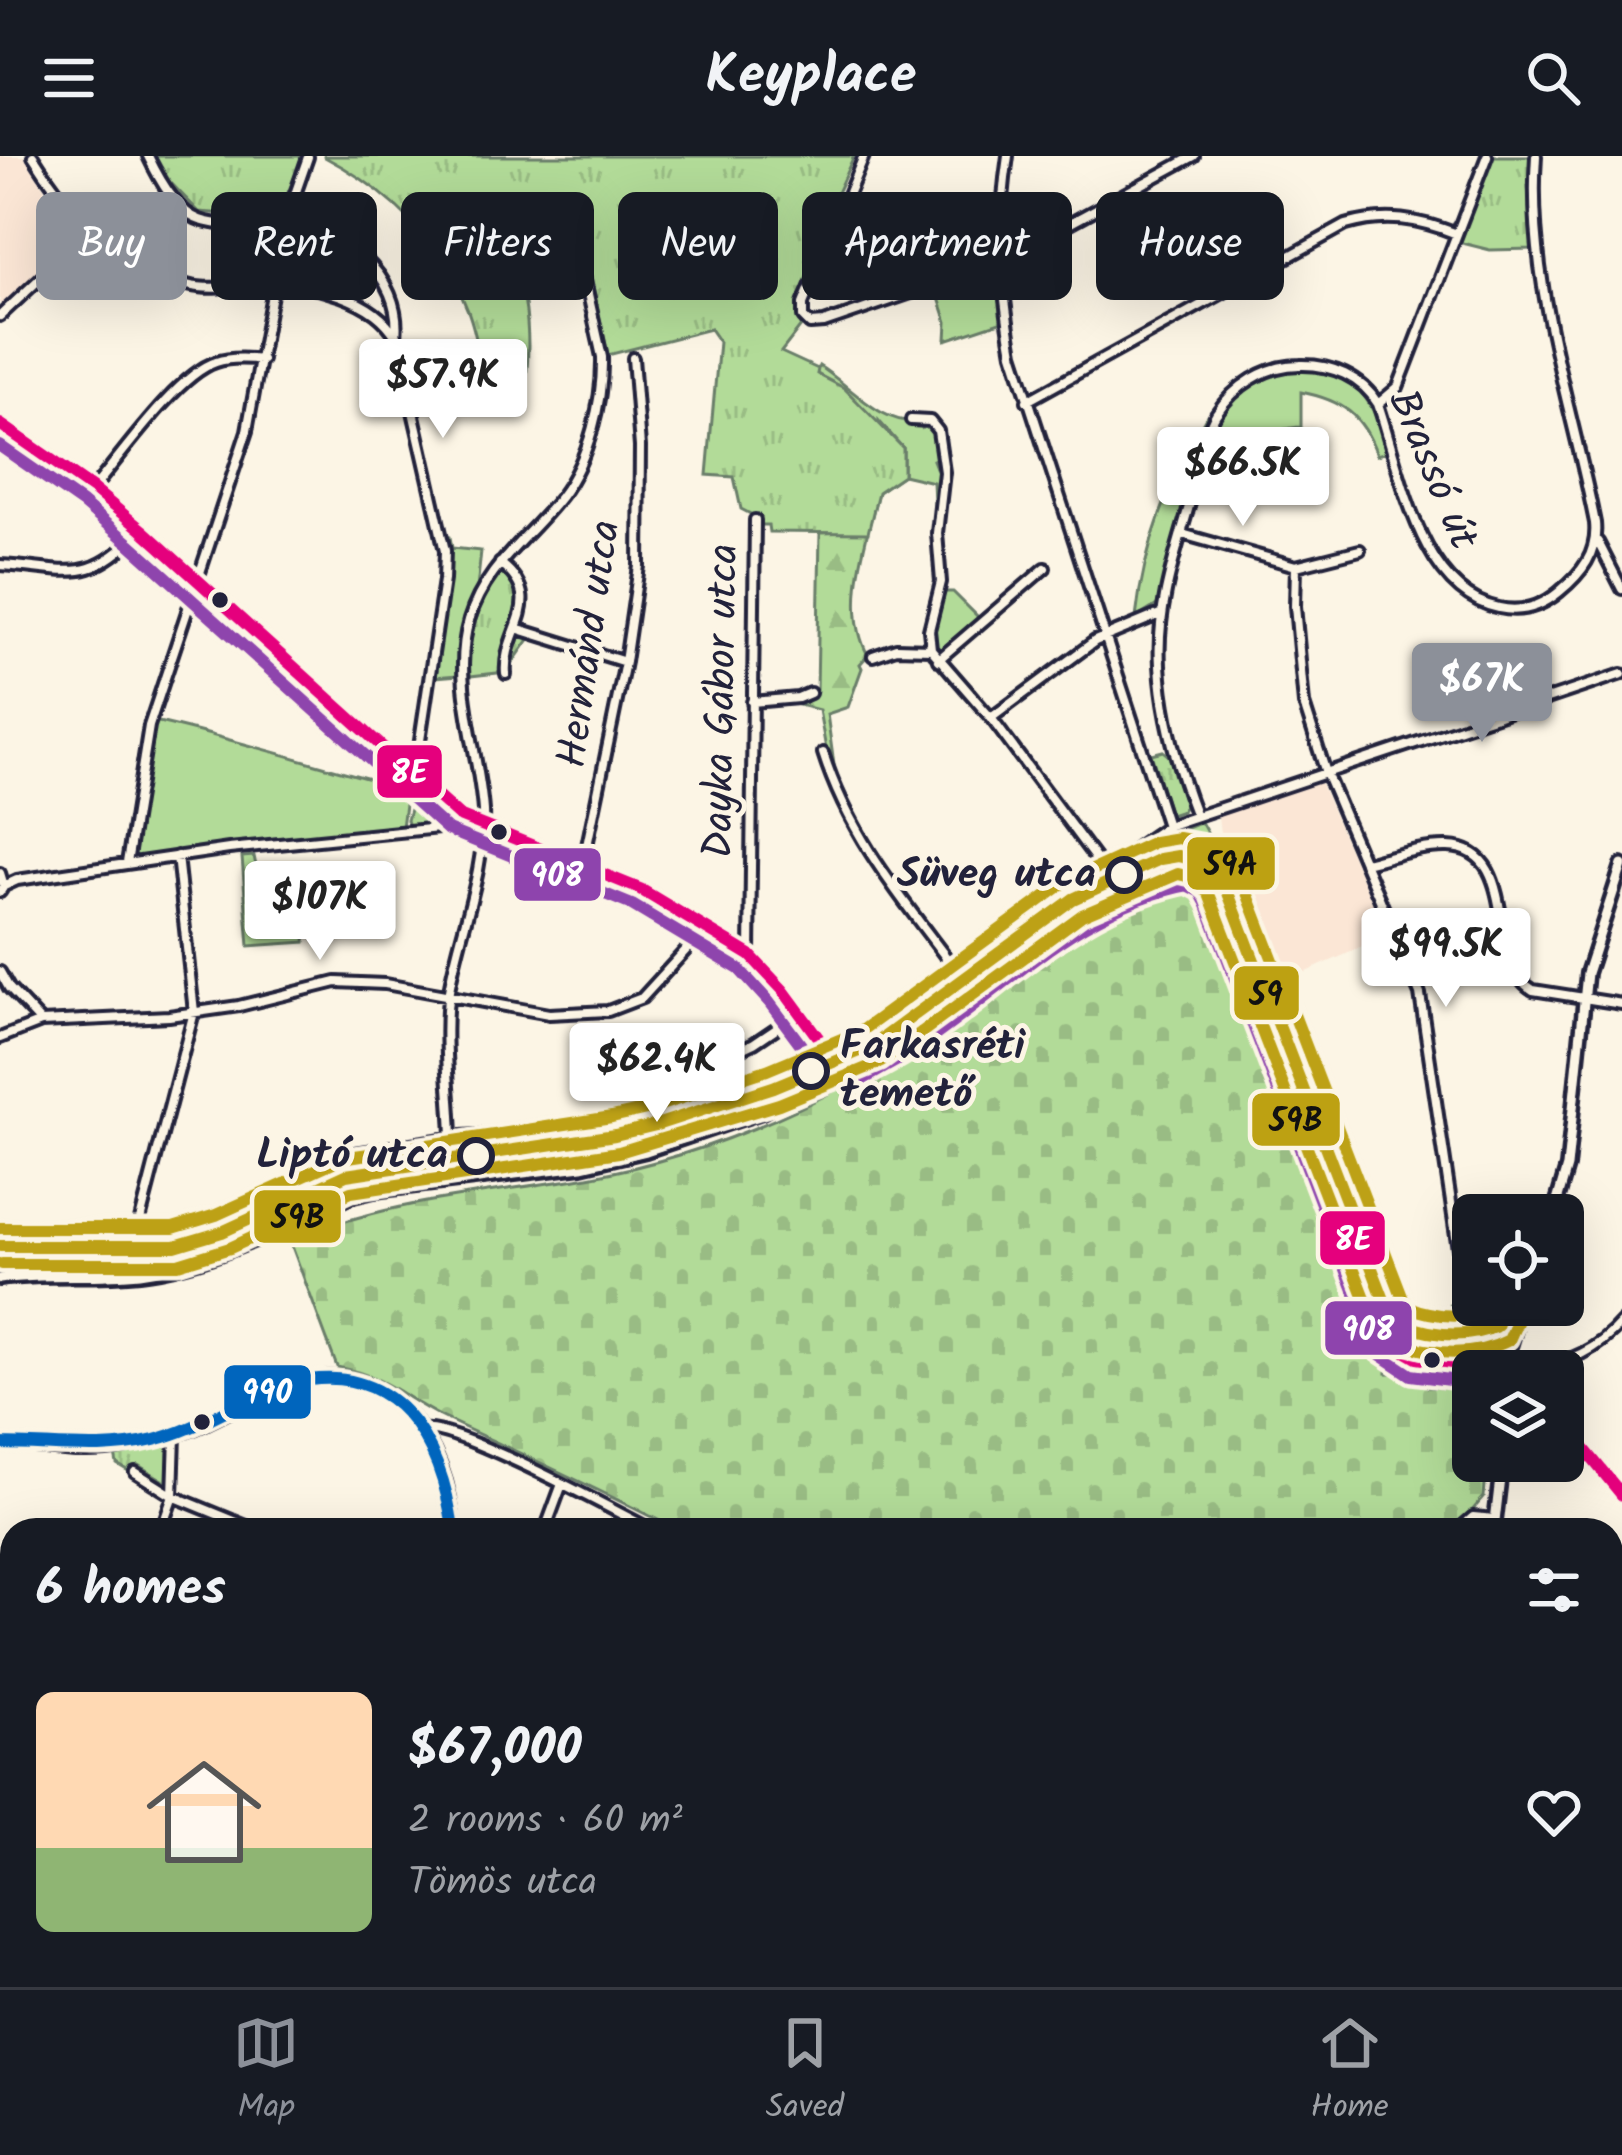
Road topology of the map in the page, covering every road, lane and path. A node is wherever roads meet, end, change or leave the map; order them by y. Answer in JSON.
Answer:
{"nodes":[{"id":1,"x":33,"y":156,"type":"edge"},
{"id":2,"x":148,"y":156,"type":"edge"},
{"id":3,"x":863,"y":156,"type":"edge"},
{"id":4,"x":1008,"y":156,"type":"edge"},
{"id":5,"x":1194,"y":156,"type":"edge"},
{"id":6,"x":1487,"y":156,"type":"edge"},
{"id":7,"x":1536,"y":156,"type":"edge"},
{"id":8,"x":308,"y":157,"type":"edge"},
{"id":9,"x":296,"y":192,"type":"edge"},
{"id":10,"x":848,"y":192,"type":"edge"},
{"id":11,"x":1005,"y":192,"type":"edge"},
{"id":12,"x":211,"y":222,"type":"edge"},
{"id":13,"x":1072,"y":222,"type":"edge"},
{"id":14,"x":1456,"y":234,"type":"junction"},
{"id":15,"x":377,"y":276,"type":"edge"},
{"id":16,"x":36,"y":283,"type":"edge"},
{"id":17,"x":211,"y":287,"type":"edge"},
{"id":18,"x":271,"y":300,"type":"edge"},
{"id":19,"x":346,"y":300,"type":"edge"},
{"id":20,"x":589,"y":300,"type":"edge"},
{"id":21,"x":805,"y":300,"type":"edge"},
{"id":22,"x":889,"y":300,"type":"edge"},
{"id":23,"x":1005,"y":300,"type":"edge"},
{"id":24,"x":0,"y":316,"type":"edge"},
{"id":25,"x":396,"y":337,"type":"junction"},
{"id":26,"x":633,"y":358,"type":"dead end"},
{"id":27,"x":262,"y":360,"type":"junction"},
{"id":28,"x":1027,"y":401,"type":"junction"},
{"id":29,"x":1378,"y":404,"type":"junction"},
{"id":30,"x":911,"y":420,"type":"dead end"},
{"id":31,"x":0,"y":424,"type":"edge"},
{"id":32,"x":93,"y":489,"type":"junction"},
{"id":33,"x":754,"y":520,"type":"dead end"},
{"id":34,"x":142,"y":530,"type":"junction"},
{"id":35,"x":1182,"y":534,"type":"junction"},
{"id":36,"x":1597,"y":540,"type":"junction"},
{"id":37,"x":1360,"y":550,"type":"dead end"},
{"id":38,"x":500,"y":562,"type":"junction"},
{"id":39,"x":0,"y":565,"type":"edge"},
{"id":40,"x":1296,"y":566,"type":"junction"},
{"id":41,"x":1046,"y":568,"type":"dead end"},
{"id":42,"x":198,"y":578,"type":"junction"},
{"id":43,"x":1622,"y":589,"type":"edge"},
{"id":44,"x":1160,"y":614,"type":"junction"},
{"id":45,"x":519,"y":629,"type":"junction"},
{"id":46,"x":1102,"y":637,"type":"junction"},
{"id":47,"x":932,"y":649,"type":"junction"},
{"id":48,"x":874,"y":656,"type":"dead end"},
{"id":49,"x":938,"y":660,"type":"junction"},
{"id":50,"x":625,"y":662,"type":"junction"},
{"id":51,"x":506,"y":674,"type":"dead end"},
{"id":52,"x":1622,"y":674,"type":"edge"},
{"id":53,"x":810,"y":693,"type":"dead end"},
{"id":54,"x":752,"y":702,"type":"junction"},
{"id":55,"x":991,"y":718,"type":"junction"},
{"id":56,"x":823,"y":754,"type":"dead end"},
{"id":57,"x":1326,"y":773,"type":"junction"},
{"id":58,"x":415,"y":774,"type":"junction"},
{"id":59,"x":459,"y":816,"type":"junction"},
{"id":60,"x":1196,"y":816,"type":"junction"},
{"id":61,"x":1167,"y":826,"type":"junction"},
{"id":62,"x":482,"y":828,"type":"junction"},
{"id":63,"x":177,"y":856,"type":"junction"},
{"id":64,"x":127,"y":863,"type":"junction"},
{"id":65,"x":1364,"y":863,"type":"junction"},
{"id":66,"x":1622,"y":865,"type":"edge"},
{"id":67,"x":583,"y":866,"type":"junction"},
{"id":68,"x":1103,"y":870,"type":"junction"},
{"id":69,"x":0,"y":873,"type":"edge"},
{"id":70,"x":2,"y":889,"type":"edge"},
{"id":71,"x":1112,"y":890,"type":"junction"},
{"id":72,"x":706,"y":928,"type":"junction"},
{"id":73,"x":750,"y":955,"type":"junction"},
{"id":74,"x":0,"y":972,"type":"edge"},
{"id":75,"x":968,"y":987,"type":"junction"},
{"id":76,"x":448,"y":994,"type":"junction"},
{"id":77,"x":1583,"y":997,"type":"junction"},
{"id":78,"x":1622,"y":1004,"type":"edge"},
{"id":79,"x":194,"y":1012,"type":"junction"},
{"id":80,"x":800,"y":1012,"type":"junction"},
{"id":81,"x":40,"y":1022,"type":"junction"},
{"id":82,"x":0,"y":1038,"type":"edge"},
{"id":83,"x":1302,"y":1048,"type":"dead end"},
{"id":84,"x":842,"y":1070,"type":"junction"},
{"id":85,"x":452,"y":1138,"type":"junction"},
{"id":86,"x":1559,"y":1194,"type":"edge"},
{"id":87,"x":1452,"y":1209,"type":"edge"},
{"id":88,"x":0,"y":1232,"type":"edge"},
{"id":89,"x":136,"y":1234,"type":"junction"},
{"id":90,"x":112,"y":1274,"type":"junction"},
{"id":91,"x":0,"y":1280,"type":"edge"},
{"id":92,"x":1622,"y":1322,"type":"edge"},
{"id":93,"x":1389,"y":1328,"type":"junction"},
{"id":94,"x":1584,"y":1354,"type":"edge"},
{"id":95,"x":1452,"y":1360,"type":"edge"},
{"id":96,"x":423,"y":1430,"type":"junction"},
{"id":97,"x":175,"y":1435,"type":"junction"},
{"id":98,"x":0,"y":1444,"type":"edge"},
{"id":99,"x":1584,"y":1449,"type":"edge"},
{"id":100,"x":135,"y":1472,"type":"dead end"},
{"id":101,"x":1500,"y":1482,"type":"edge"},
{"id":102,"x":562,"y":1484,"type":"junction"},
{"id":103,"x":1622,"y":1495,"type":"edge"},
{"id":104,"x":173,"y":1496,"type":"junction"},
{"id":105,"x":165,"y":1518,"type":"edge"},
{"id":106,"x":227,"y":1518,"type":"edge"},
{"id":107,"x":451,"y":1518,"type":"edge"},
{"id":108,"x":549,"y":1518,"type":"edge"},
{"id":109,"x":629,"y":1518,"type":"edge"},
{"id":110,"x":1496,"y":1518,"type":"edge"}],
"edges":[{"from":1,"to":17,"type":"street"},
{"from":2,"to":12,"type":"street"},
{"from":3,"to":10,"type":"street"},
{"from":4,"to":11,"type":"street"},
{"from":5,"to":13,"type":"street"},
{"from":6,"to":14,"type":"street"},
{"from":7,"to":36,"type":"street"},
{"from":8,"to":9,"type":"street"},
{"from":14,"to":28,"type":"street"},
{"from":14,"to":29,"type":"street"},
{"from":15,"to":25,"type":"street"},
{"from":16,"to":24,"type":"street"},
{"from":18,"to":27,"type":"street"},
{"from":19,"to":25,"type":"street"},
{"from":20,"to":38,"type":"street"},
{"from":21,"to":22,"type":"street"},
{"from":23,"to":28,"type":"street"},
{"from":25,"to":58,"type":"street"},
{"from":26,"to":50,"type":"street","name":"Hermánd utca"},
{"from":27,"to":32,"type":"street"},
{"from":27,"to":42,"type":"street"},
{"from":28,"to":46,"type":"street"},
{"from":29,"to":35,"type":"street","name":"Brassó út"},
{"from":29,"to":36,"type":"street","name":"Brassó út"},
{"from":30,"to":47,"type":"street"},
{"from":31,"to":32,"type":"street"},
{"from":32,"to":34,"type":"street"},
{"from":33,"to":54,"type":"street","name":"Dayka Gábor utca"},
{"from":34,"to":39,"type":"street"},
{"from":34,"to":42,"type":"street"},
{"from":35,"to":40,"type":"street"},
{"from":35,"to":44,"type":"street","name":"Brassó út"},
{"from":36,"to":43,"type":"street"},
{"from":37,"to":40,"type":"street"},
{"from":38,"to":45,"type":"street"},
{"from":38,"to":62,"type":"street"},
{"from":40,"to":57,"type":"street"},
{"from":41,"to":49,"type":"street"},
{"from":42,"to":58,"type":"street"},
{"from":42,"to":64,"type":"street"},
{"from":44,"to":46,"type":"street"},
{"from":44,"to":60,"type":"street","name":"Brassó út"},
{"from":45,"to":50,"type":"street"},
{"from":45,"to":51,"type":"street"},
{"from":46,"to":55,"type":"street"},
{"from":46,"to":61,"type":"street"},
{"from":47,"to":48,"type":"street"},
{"from":47,"to":49,"type":"street"},
{"from":49,"to":55,"type":"street"},
{"from":50,"to":67,"type":"street","name":"Hermánd utca"},
{"from":52,"to":57,"type":"street"},
{"from":53,"to":54,"type":"street"},
{"from":54,"to":73,"type":"street","name":"Dayka Gábor utca"},
{"from":55,"to":68,"type":"street"},
{"from":56,"to":75,"type":"street"},
{"from":57,"to":60,"type":"street"},
{"from":57,"to":65,"type":"street"},
{"from":58,"to":59,"type":"street"},
{"from":59,"to":62,"type":"street"},
{"from":59,"to":63,"type":"street"},
{"from":60,"to":61,"type":"street"},
{"from":61,"to":68,"type":"street"},
{"from":62,"to":67,"type":"street"},
{"from":62,"to":76,"type":"street"},
{"from":63,"to":64,"type":"street"},
{"from":63,"to":79,"type":"street"},
{"from":64,"to":70,"type":"street"},
{"from":65,"to":77,"type":"street"},
{"from":65,"to":87,"type":"street"},
{"from":66,"to":77,"type":"street"},
{"from":67,"to":72,"type":"street"},
{"from":68,"to":71,"type":"street"},
{"from":69,"to":70,"type":"street"},
{"from":71,"to":75,"type":"street"},
{"from":71,"to":93,"type":"street"},
{"from":72,"to":73,"type":"street"},
{"from":72,"to":76,"type":"street"},
{"from":73,"to":80,"type":"street"},
{"from":74,"to":81,"type":"street"},
{"from":75,"to":84,"type":"street"},
{"from":76,"to":79,"type":"street"},
{"from":76,"to":85,"type":"street"},
{"from":77,"to":78,"type":"street"},
{"from":77,"to":86,"type":"street"},
{"from":79,"to":81,"type":"street"},
{"from":79,"to":89,"type":"street"},
{"from":80,"to":84,"type":"street"},
{"from":80,"to":85,"type":"street"},
{"from":81,"to":82,"type":"street"},
{"from":83,"to":93,"type":"street"},
{"from":84,"to":90,"type":"street"},
{"from":85,"to":89,"type":"street"},
{"from":88,"to":89,"type":"street"},
{"from":89,"to":90,"type":"street"},
{"from":90,"to":91,"type":"street"},
{"from":92,"to":94,"type":"street"},
{"from":93,"to":95,"type":"street"},
{"from":96,"to":97,"type":"street"},
{"from":96,"to":102,"type":"street"},
{"from":96,"to":107,"type":"street"},
{"from":97,"to":98,"type":"street"},
{"from":97,"to":104,"type":"street"},
{"from":99,"to":103,"type":"street"},
{"from":100,"to":104,"type":"street"},
{"from":101,"to":110,"type":"street"},
{"from":102,"to":108,"type":"street"},
{"from":102,"to":109,"type":"street"},
{"from":104,"to":105,"type":"street"},
{"from":104,"to":106,"type":"street"}]}
